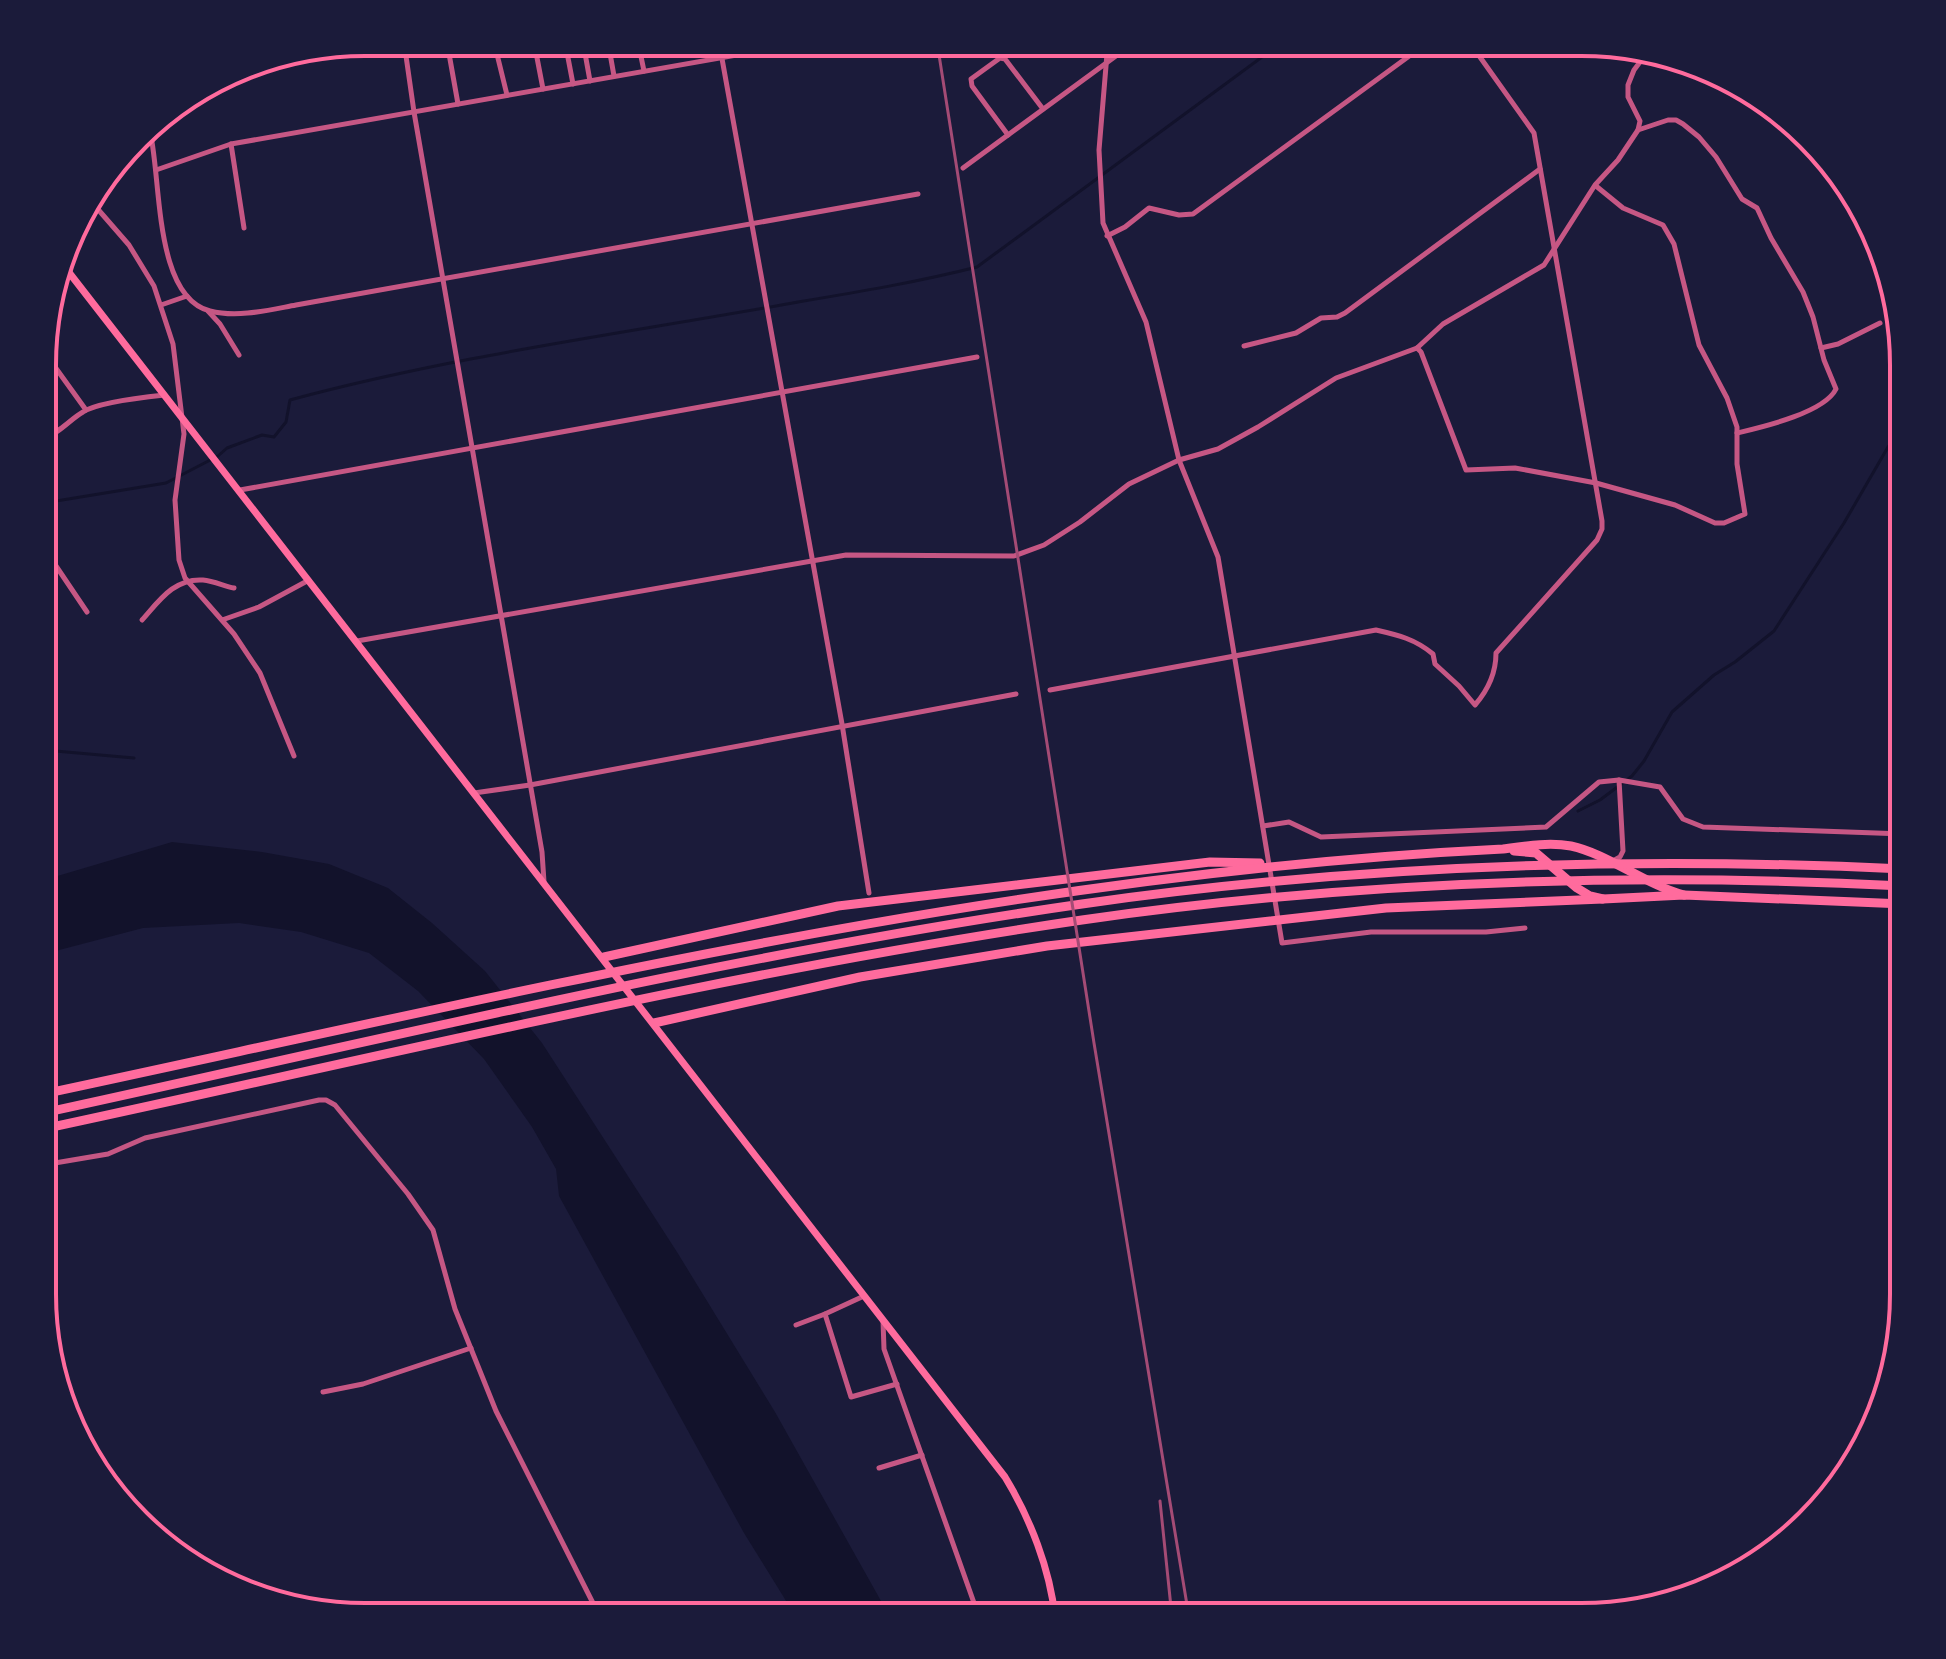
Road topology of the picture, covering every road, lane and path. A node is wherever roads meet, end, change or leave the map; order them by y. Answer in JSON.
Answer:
{"nodes":[{"id":1,"x":406,"y":56,"type":"edge"},
{"id":2,"x":449,"y":56,"type":"edge"},
{"id":3,"x":497,"y":56,"type":"edge"},
{"id":4,"x":537,"y":56,"type":"edge"},
{"id":5,"x":568,"y":56,"type":"edge"},
{"id":6,"x":586,"y":56,"type":"edge"},
{"id":7,"x":610,"y":56,"type":"edge"},
{"id":8,"x":641,"y":56,"type":"edge"},
{"id":9,"x":727,"y":56,"type":"edge"},
{"id":10,"x":1107,"y":56,"type":"edge"},
{"id":11,"x":1117,"y":56,"type":"edge"},
{"id":12,"x":1409,"y":56,"type":"edge"},
{"id":13,"x":1479,"y":56,"type":"edge"},
{"id":14,"x":722,"y":57,"type":"junction"},
{"id":15,"x":1640,"y":62,"type":"edge"},
{"id":16,"x":1106,"y":64,"type":"junction"},
{"id":17,"x":644,"y":71,"type":"junction"},
{"id":18,"x":614,"y":76,"type":"junction"},
{"id":19,"x":590,"y":81,"type":"junction"},
{"id":20,"x":573,"y":84,"type":"junction"},
{"id":21,"x":543,"y":89,"type":"junction"},
{"id":22,"x":507,"y":95,"type":"junction"},
{"id":23,"x":458,"y":104,"type":"junction"},
{"id":24,"x":1043,"y":109,"type":"junction"},
{"id":25,"x":414,"y":112,"type":"junction"},
{"id":26,"x":1638,"y":130,"type":"junction"},
{"id":27,"x":1008,"y":135,"type":"junction"},
{"id":28,"x":152,"y":142,"type":"edge"},
{"id":29,"x":231,"y":144,"type":"junction"},
{"id":30,"x":963,"y":168,"type":"dead end"},
{"id":31,"x":1540,"y":169,"type":"junction"},
{"id":32,"x":156,"y":170,"type":"junction"},
{"id":33,"x":1595,"y":185,"type":"junction"},
{"id":34,"x":918,"y":194,"type":"dead end"},
{"id":35,"x":98,"y":209,"type":"edge"},
{"id":36,"x":751,"y":225,"type":"junction"},
{"id":37,"x":244,"y":228,"type":"dead end"},
{"id":38,"x":1107,"y":236,"type":"junction"},
{"id":39,"x":1554,"y":252,"type":"junction"},
{"id":40,"x":70,"y":274,"type":"edge"},
{"id":41,"x":444,"y":279,"type":"junction"},
{"id":42,"x":187,"y":296,"type":"junction"},
{"id":43,"x":161,"y":305,"type":"junction"},
{"id":44,"x":207,"y":311,"type":"junction"},
{"id":45,"x":1880,"y":323,"type":"dead end"},
{"id":46,"x":1244,"y":346,"type":"dead end"},
{"id":47,"x":1417,"y":348,"type":"junction"},
{"id":48,"x":1821,"y":348,"type":"junction"},
{"id":49,"x":239,"y":355,"type":"dead end"},
{"id":50,"x":977,"y":357,"type":"dead end"},
{"id":51,"x":56,"y":368,"type":"edge"},
{"id":52,"x":781,"y":392,"type":"junction"},
{"id":53,"x":166,"y":395,"type":"junction"},
{"id":54,"x":86,"y":410,"type":"junction"},
{"id":55,"x":182,"y":417,"type":"junction"},
{"id":56,"x":56,"y":433,"type":"edge"},
{"id":57,"x":1737,"y":433,"type":"junction"},
{"id":58,"x":473,"y":448,"type":"junction"},
{"id":59,"x":1179,"y":460,"type":"junction"},
{"id":60,"x":1596,"y":483,"type":"junction"},
{"id":61,"x":240,"y":490,"type":"junction"},
{"id":62,"x":811,"y":560,"type":"junction"},
{"id":63,"x":56,"y":566,"type":"edge"},
{"id":64,"x":309,"y":580,"type":"junction"},
{"id":65,"x":187,"y":581,"type":"junction"},
{"id":66,"x":234,"y":588,"type":"dead end"},
{"id":67,"x":87,"y":612,"type":"dead end"},
{"id":68,"x":502,"y":616,"type":"junction"},
{"id":69,"x":142,"y":620,"type":"dead end"},
{"id":70,"x":222,"y":620,"type":"junction"},
{"id":71,"x":357,"y":641,"type":"junction"},
{"id":72,"x":1234,"y":656,"type":"junction"},
{"id":73,"x":1050,"y":690,"type":"dead end"},
{"id":74,"x":1016,"y":694,"type":"dead end"},
{"id":75,"x":842,"y":724,"type":"junction"},
{"id":76,"x":294,"y":756,"type":"dead end"},
{"id":77,"x":1619,"y":780,"type":"junction"},
{"id":78,"x":530,"y":785,"type":"junction"},
{"id":79,"x":473,"y":793,"type":"junction"},
{"id":80,"x":1263,"y":826,"type":"junction"},
{"id":81,"x":1890,"y":834,"type":"edge"},
{"id":82,"x":1503,"y":849,"type":"junction"},
{"id":83,"x":1299,"y":863,"type":"junction"},
{"id":84,"x":1610,"y":863,"type":"junction"},
{"id":85,"x":1890,"y":868,"type":"edge"},
{"id":86,"x":544,"y":883,"type":"junction"},
{"id":87,"x":1890,"y":885,"type":"edge"},
{"id":88,"x":869,"y":893,"type":"dead end"},
{"id":89,"x":1684,"y":895,"type":"junction"},
{"id":90,"x":1603,"y":899,"type":"junction"},
{"id":91,"x":1890,"y":903,"type":"edge"},
{"id":92,"x":1525,"y":928,"type":"dead end"},
{"id":93,"x":604,"y":957,"type":"junction"},
{"id":94,"x":654,"y":1023,"type":"junction"},
{"id":95,"x":56,"y":1091,"type":"edge"},
{"id":96,"x":56,"y":1110,"type":"edge"},
{"id":97,"x":56,"y":1126,"type":"edge"},
{"id":98,"x":56,"y":1163,"type":"edge"},
{"id":99,"x":864,"y":1296,"type":"junction"},
{"id":100,"x":825,"y":1314,"type":"junction"},
{"id":101,"x":883,"y":1320,"type":"junction"},
{"id":102,"x":796,"y":1325,"type":"dead end"},
{"id":103,"x":471,"y":1348,"type":"junction"},
{"id":104,"x":897,"y":1384,"type":"junction"},
{"id":105,"x":323,"y":1392,"type":"dead end"},
{"id":106,"x":922,"y":1455,"type":"junction"},
{"id":107,"x":879,"y":1468,"type":"dead end"},
{"id":108,"x":593,"y":1603,"type":"edge"},
{"id":109,"x":974,"y":1603,"type":"edge"},
{"id":110,"x":1052,"y":1603,"type":"edge"}],
"edges":[{"from":1,"to":25,"type":"street"},
{"from":2,"to":23,"type":"street"},
{"from":3,"to":22,"type":"street"},
{"from":4,"to":21,"type":"street"},
{"from":5,"to":20,"type":"street"},
{"from":6,"to":19,"type":"street"},
{"from":7,"to":18,"type":"street"},
{"from":8,"to":17,"type":"street"},
{"from":9,"to":14,"type":"street"},
{"from":10,"to":16,"type":"street"},
{"from":11,"to":16,"type":"street"},
{"from":12,"to":38,"type":"street"},
{"from":13,"to":31,"type":"street"},
{"from":14,"to":17,"type":"street"},
{"from":14,"to":36,"type":"street"},
{"from":15,"to":26,"type":"street"},
{"from":16,"to":24,"type":"street"},
{"from":16,"to":38,"type":"street"},
{"from":17,"to":18,"type":"street"},
{"from":18,"to":19,"type":"street"},
{"from":19,"to":20,"type":"street"},
{"from":20,"to":21,"type":"street"},
{"from":21,"to":22,"type":"street"},
{"from":22,"to":23,"type":"street"},
{"from":23,"to":25,"type":"street"},
{"from":24,"to":27,"type":"street"},
{"from":24,"to":27,"type":"street"},
{"from":25,"to":29,"type":"street"},
{"from":25,"to":41,"type":"street"},
{"from":26,"to":33,"type":"street"},
{"from":26,"to":48,"type":"street"},
{"from":27,"to":30,"type":"street"},
{"from":28,"to":32,"type":"street"},
{"from":29,"to":32,"type":"street"},
{"from":29,"to":37,"type":"street"},
{"from":31,"to":39,"type":"street"},
{"from":31,"to":46,"type":"street"},
{"from":32,"to":42,"type":"street"},
{"from":33,"to":39,"type":"street"},
{"from":33,"to":57,"type":"street"},
{"from":34,"to":36,"type":"street"},
{"from":35,"to":43,"type":"street"},
{"from":36,"to":41,"type":"street"},
{"from":36,"to":52,"type":"street"},
{"from":38,"to":59,"type":"street"},
{"from":39,"to":47,"type":"street"},
{"from":39,"to":60,"type":"street"},
{"from":40,"to":53,"type":"main road"},
{"from":41,"to":44,"type":"street"},
{"from":41,"to":58,"type":"street"},
{"from":42,"to":43,"type":"street"},
{"from":42,"to":44,"type":"street"},
{"from":43,"to":55,"type":"street"},
{"from":44,"to":49,"type":"street"},
{"from":45,"to":48,"type":"street"},
{"from":47,"to":59,"type":"street"},
{"from":47,"to":60,"type":"street"},
{"from":48,"to":57,"type":"street"},
{"from":50,"to":52,"type":"street"},
{"from":51,"to":54,"type":"street"},
{"from":52,"to":58,"type":"street"},
{"from":52,"to":62,"type":"street"},
{"from":53,"to":54,"type":"street"},
{"from":53,"to":55,"type":"main road"},
{"from":54,"to":56,"type":"street"},
{"from":55,"to":61,"type":"main road"},
{"from":55,"to":65,"type":"street"},
{"from":57,"to":60,"type":"street"},
{"from":58,"to":61,"type":"street"},
{"from":58,"to":68,"type":"street"},
{"from":59,"to":62,"type":"street"},
{"from":59,"to":72,"type":"street"},
{"from":60,"to":72,"type":"street"},
{"from":61,"to":64,"type":"main road"},
{"from":62,"to":68,"type":"street"},
{"from":62,"to":75,"type":"street"},
{"from":63,"to":67,"type":"street"},
{"from":64,"to":70,"type":"street"},
{"from":64,"to":71,"type":"main road"},
{"from":65,"to":66,"type":"street"},
{"from":65,"to":69,"type":"street"},
{"from":65,"to":70,"type":"street"},
{"from":68,"to":71,"type":"street"},
{"from":68,"to":78,"type":"street"},
{"from":70,"to":76,"type":"street"},
{"from":71,"to":79,"type":"main road"},
{"from":72,"to":73,"type":"street"},
{"from":72,"to":80,"type":"street"},
{"from":74,"to":75,"type":"street"},
{"from":75,"to":78,"type":"street"},
{"from":75,"to":88,"type":"street"},
{"from":77,"to":80,"type":"street"},
{"from":77,"to":81,"type":"street"},
{"from":77,"to":84,"type":"street"},
{"from":78,"to":79,"type":"street"},
{"from":78,"to":86,"type":"street"},
{"from":79,"to":86,"type":"main road"},
{"from":80,"to":92,"type":"street"},
{"from":82,"to":83,"type":"highway"},
{"from":82,"to":84,"type":"highway"},
{"from":82,"to":90,"type":"highway"},
{"from":83,"to":93,"type":"highway"},
{"from":83,"to":95,"type":"highway"},
{"from":84,"to":89,"type":"highway"},
{"from":85,"to":96,"type":"highway"},
{"from":86,"to":93,"type":"main road"},
{"from":87,"to":97,"type":"highway"},
{"from":89,"to":90,"type":"highway"},
{"from":89,"to":91,"type":"highway"},
{"from":90,"to":94,"type":"highway"},
{"from":93,"to":94,"type":"main road"},
{"from":94,"to":99,"type":"main road"},
{"from":98,"to":103,"type":"street"},
{"from":99,"to":100,"type":"street"},
{"from":99,"to":101,"type":"main road"},
{"from":100,"to":102,"type":"street"},
{"from":100,"to":104,"type":"street"},
{"from":101,"to":104,"type":"street"},
{"from":101,"to":110,"type":"main road"},
{"from":103,"to":105,"type":"street"},
{"from":103,"to":108,"type":"street"},
{"from":104,"to":106,"type":"street"},
{"from":106,"to":107,"type":"street"},
{"from":106,"to":109,"type":"street"}]}
